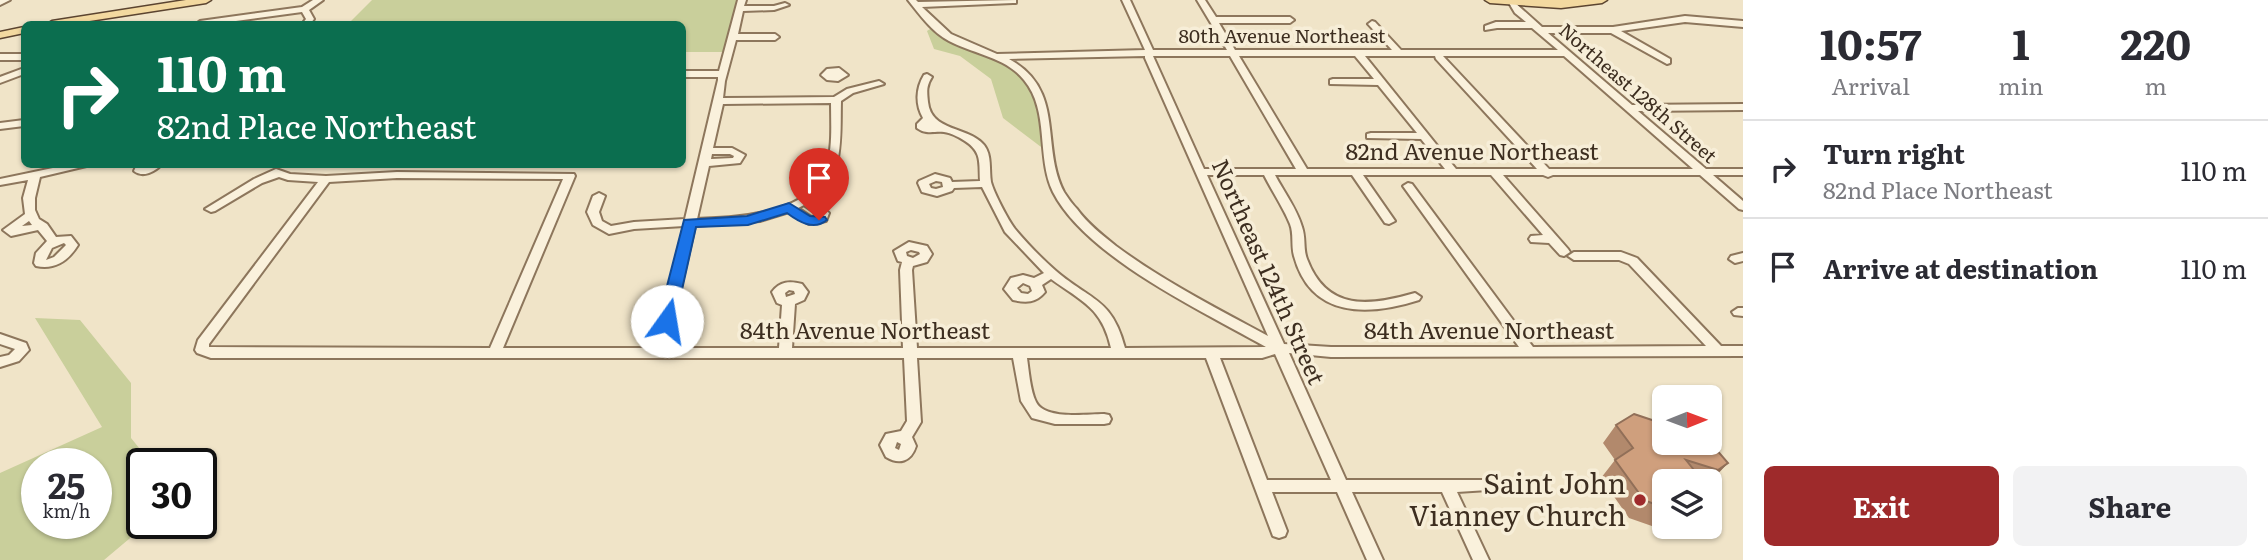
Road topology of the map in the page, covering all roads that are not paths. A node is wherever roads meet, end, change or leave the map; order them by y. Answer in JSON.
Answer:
{"nodes":[{"id":1,"x":6,"y":0,"type":"edge"},
{"id":2,"x":206,"y":0,"type":"edge"},
{"id":3,"x":319,"y":0,"type":"edge"},
{"id":4,"x":1126,"y":0,"type":"edge"},
{"id":5,"x":1201,"y":0,"type":"edge"},
{"id":6,"x":1490,"y":0,"type":"edge"},
{"id":7,"x":1602,"y":0,"type":"edge"},
{"id":8,"x":1013,"y":1,"type":"edge"},
{"id":9,"x":914,"y":2,"type":"edge"},
{"id":10,"x":0,"y":3,"type":"edge"},
{"id":11,"x":1513,"y":3,"type":"junction"},
{"id":12,"x":741,"y":4,"type":"edge"},
{"id":13,"x":785,"y":5,"type":"dead end"},
{"id":14,"x":304,"y":9,"type":"junction"},
{"id":15,"x":1213,"y":20,"type":"junction"},
{"id":16,"x":1290,"y":20,"type":"dead end"},
{"id":17,"x":71,"y":21,"type":"edge"},
{"id":18,"x":222,"y":21,"type":"edge"},
{"id":19,"x":308,"y":21,"type":"edge"},
{"id":20,"x":1372,"y":24,"type":"dead end"},
{"id":21,"x":1743,"y":24,"type":"edge"},
{"id":22,"x":1488,"y":28,"type":"dead end"},
{"id":23,"x":1537,"y":28,"type":"junction"},
{"id":24,"x":1613,"y":30,"type":"junction"},
{"id":25,"x":21,"y":31,"type":"edge"},
{"id":26,"x":0,"y":35,"type":"edge"},
{"id":27,"x":732,"y":37,"type":"junction"},
{"id":28,"x":775,"y":37,"type":"dead end"},
{"id":29,"x":1149,"y":53,"type":"junction"},
{"id":30,"x":1358,"y":53,"type":"junction"},
{"id":31,"x":1399,"y":53,"type":"junction"},
{"id":32,"x":1567,"y":53,"type":"junction"},
{"id":33,"x":1233,"y":54,"type":"junction"},
{"id":34,"x":0,"y":57,"type":"edge"},
{"id":35,"x":21,"y":57,"type":"edge"},
{"id":36,"x":997,"y":57,"type":"junction"},
{"id":37,"x":1439,"y":57,"type":"dead end"},
{"id":38,"x":1667,"y":61,"type":"dead end"},
{"id":39,"x":21,"y":72,"type":"edge"},
{"id":40,"x":686,"y":74,"type":"edge"},
{"id":41,"x":722,"y":78,"type":"junction"},
{"id":42,"x":838,"y":78,"type":"dead end"},
{"id":43,"x":927,"y":78,"type":"dead end"},
{"id":44,"x":0,"y":80,"type":"edge"},
{"id":45,"x":1333,"y":82,"type":"dead end"},
{"id":46,"x":1380,"y":82,"type":"junction"},
{"id":47,"x":878,"y":85,"type":"dead end"},
{"id":48,"x":850,"y":90,"type":"junction"},
{"id":49,"x":836,"y":100,"type":"junction"},
{"id":50,"x":717,"y":101,"type":"junction"},
{"id":51,"x":1743,"y":107,"type":"edge"},
{"id":52,"x":1630,"y":108,"type":"junction"},
{"id":53,"x":21,"y":116,"type":"edge"},
{"id":54,"x":21,"y":123,"type":"edge"},
{"id":55,"x":2,"y":125,"type":"edge"},
{"id":56,"x":1371,"y":136,"type":"dead end"},
{"id":57,"x":1424,"y":136,"type":"junction"},
{"id":58,"x":72,"y":168,"type":"edge"},
{"id":59,"x":401,"y":168,"type":"edge"},
{"id":60,"x":1201,"y":172,"type":"junction"},
{"id":61,"x":1743,"y":172,"type":"edge"},
{"id":62,"x":1268,"y":173,"type":"junction"},
{"id":63,"x":1304,"y":173,"type":"junction"},
{"id":64,"x":1356,"y":173,"type":"junction"},
{"id":65,"x":1453,"y":173,"type":"junction"},
{"id":66,"x":1495,"y":173,"type":"junction"},
{"id":67,"x":1548,"y":174,"type":"junction"},
{"id":68,"x":1705,"y":174,"type":"junction"},
{"id":69,"x":397,"y":175,"type":"junction"},
{"id":70,"x":35,"y":176,"type":"junction"},
{"id":71,"x":326,"y":180,"type":"junction"},
{"id":72,"x":0,"y":182,"type":"edge"},
{"id":73,"x":986,"y":184,"type":"junction"},
{"id":74,"x":949,"y":185,"type":"dead end"},
{"id":75,"x":1408,"y":186,"type":"dead end"},
{"id":76,"x":599,"y":196,"type":"dead end"},
{"id":77,"x":797,"y":203,"type":"junction"},
{"id":78,"x":1743,"y":207,"type":"edge"},
{"id":79,"x":211,"y":209,"type":"dead end"},
{"id":80,"x":32,"y":215,"type":"junction"},
{"id":81,"x":1389,"y":221,"type":"dead end"},
{"id":82,"x":690,"y":223,"type":"junction"},
{"id":83,"x":43,"y":226,"type":"junction"},
{"id":84,"x":1535,"y":239,"type":"dead end"},
{"id":85,"x":1553,"y":239,"type":"junction"},
{"id":86,"x":53,"y":242,"type":"dead end"},
{"id":87,"x":1569,"y":254,"type":"joint"},
{"id":88,"x":908,"y":261,"type":"dead end"},
{"id":89,"x":1052,"y":274,"type":"junction"},
{"id":90,"x":1035,"y":284,"type":"dead end"},
{"id":91,"x":1415,"y":297,"type":"dead end"},
{"id":92,"x":789,"y":302,"type":"dead end"},
{"id":93,"x":1237,"y":324,"type":"junction"},
{"id":94,"x":0,"y":339,"type":"edge"},
{"id":95,"x":1279,"y":348,"type":"junction"},
{"id":96,"x":660,"y":351,"type":"junction"},
{"id":97,"x":1718,"y":351,"type":"junction"},
{"id":98,"x":1743,"y":351,"type":"edge"},
{"id":99,"x":495,"y":352,"type":"junction"},
{"id":100,"x":785,"y":352,"type":"junction"},
{"id":101,"x":910,"y":352,"type":"junction"},
{"id":102,"x":1019,"y":352,"type":"junction"},
{"id":103,"x":1119,"y":352,"type":"junction"},
{"id":104,"x":1211,"y":352,"type":"junction"},
{"id":105,"x":1235,"y":352,"type":"junction"},
{"id":106,"x":1530,"y":352,"type":"junction"},
{"id":107,"x":0,"y":362,"type":"edge"},
{"id":108,"x":1104,"y":419,"type":"dead end"},
{"id":109,"x":904,"y":438,"type":"dead end"},
{"id":110,"x":1263,"y":486,"type":"junction"},
{"id":111,"x":1340,"y":486,"type":"junction"},
{"id":112,"x":1483,"y":486,"type":"dead end"},
{"id":113,"x":1447,"y":487,"type":"junction"},
{"id":114,"x":1279,"y":530,"type":"dead end"},
{"id":115,"x":1375,"y":560,"type":"edge"},
{"id":116,"x":1481,"y":560,"type":"edge"}],
"edges":[{"from":1,"to":10,"type":"street"},
{"from":2,"to":17,"type":"main road"},
{"from":3,"to":14,"type":"street"},
{"from":4,"to":29,"type":"street","name":"Northeast 124th Street"},
{"from":5,"to":15,"type":"street"},
{"from":6,"to":11,"type":"main road"},
{"from":7,"to":11,"type":"main road"},
{"from":8,"to":9,"type":"street"},
{"from":9,"to":36,"type":"street"},
{"from":11,"to":23,"type":"street","name":"Northeast 128th Street"},
{"from":12,"to":13,"type":"street"},
{"from":12,"to":27,"type":"street"},
{"from":14,"to":18,"type":"street"},
{"from":14,"to":19,"type":"street"},
{"from":15,"to":16,"type":"street"},
{"from":15,"to":33,"type":"street"},
{"from":20,"to":31,"type":"street"},
{"from":21,"to":24,"type":"street"},
{"from":22,"to":23,"type":"street"},
{"from":23,"to":24,"type":"street"},
{"from":23,"to":32,"type":"street","name":"Northeast 128th Street"},
{"from":24,"to":38,"type":"street"},
{"from":25,"to":26,"type":"main road"},
{"from":27,"to":28,"type":"street"},
{"from":27,"to":41,"type":"street"},
{"from":29,"to":33,"type":"street","name":"80th Avenue Northeast"},
{"from":29,"to":36,"type":"street","name":"80th Avenue Northeast"},
{"from":29,"to":60,"type":"street","name":"Northeast 124th Street"},
{"from":30,"to":31,"type":"street","name":"80th Avenue Northeast"},
{"from":30,"to":33,"type":"street","name":"80th Avenue Northeast"},
{"from":30,"to":46,"type":"street"},
{"from":31,"to":32,"type":"street","name":"80th Avenue Northeast"},
{"from":32,"to":52,"type":"street","name":"Northeast 128th Street"},
{"from":33,"to":63,"type":"street"},
{"from":34,"to":35,"type":"street"},
{"from":36,"to":93,"type":"street"},
{"from":37,"to":67,"type":"street"},
{"from":39,"to":44,"type":"street"},
{"from":40,"to":41,"type":"street"},
{"from":41,"to":50,"type":"street"},
{"from":42,"to":48,"type":"street"},
{"from":43,"to":73,"type":"street"},
{"from":45,"to":46,"type":"street"},
{"from":46,"to":57,"type":"street"},
{"from":47,"to":48,"type":"street"},
{"from":48,"to":49,"type":"street"},
{"from":49,"to":50,"type":"street"},
{"from":49,"to":77,"type":"street"},
{"from":50,"to":82,"type":"street"},
{"from":51,"to":52,"type":"street"},
{"from":52,"to":68,"type":"street","name":"Northeast 128th Street"},
{"from":53,"to":55,"type":"street"},
{"from":54,"to":55,"type":"street"},
{"from":56,"to":57,"type":"street"},
{"from":57,"to":65,"type":"street"},
{"from":58,"to":70,"type":"street"},
{"from":59,"to":69,"type":"street"},
{"from":60,"to":62,"type":"street","name":"82nd Avenue Northeast"},
{"from":60,"to":95,"type":"street","name":"Northeast 124th Street"},
{"from":61,"to":68,"type":"street","name":"82nd Avenue Northeast"},
{"from":62,"to":63,"type":"street","name":"82nd Avenue Northeast"},
{"from":62,"to":91,"type":"street"},
{"from":63,"to":64,"type":"street","name":"82nd Avenue Northeast"},
{"from":64,"to":65,"type":"street","name":"82nd Avenue Northeast"},
{"from":64,"to":81,"type":"street"},
{"from":65,"to":66,"type":"street","name":"82nd Avenue Northeast"},
{"from":66,"to":67,"type":"street","name":"82nd Avenue Northeast"},
{"from":66,"to":85,"type":"street"},
{"from":67,"to":68,"type":"street","name":"82nd Avenue Northeast"},
{"from":68,"to":78,"type":"street","name":"Northeast 128th Street"},
{"from":69,"to":71,"type":"street"},
{"from":69,"to":99,"type":"street"},
{"from":70,"to":72,"type":"street"},
{"from":70,"to":80,"type":"street"},
{"from":71,"to":79,"type":"street"},
{"from":71,"to":99,"type":"street","name":"84th Avenue Northeast"},
{"from":73,"to":74,"type":"street"},
{"from":73,"to":89,"type":"street"},
{"from":75,"to":106,"type":"street"},
{"from":76,"to":82,"type":"street"},
{"from":77,"to":77,"type":"street"},
{"from":77,"to":82,"type":"street"},
{"from":80,"to":83,"type":"street"},
{"from":80,"to":83,"type":"street"},
{"from":82,"to":96,"type":"street"},
{"from":83,"to":86,"type":"street"},
{"from":84,"to":85,"type":"street"},
{"from":85,"to":87,"type":"street"},
{"from":87,"to":97,"type":"street"},
{"from":88,"to":101,"type":"street"},
{"from":89,"to":90,"type":"street"},
{"from":89,"to":103,"type":"street"},
{"from":92,"to":100,"type":"street"},
{"from":93,"to":95,"type":"street"},
{"from":93,"to":105,"type":"street"},
{"from":94,"to":107,"type":"street"},
{"from":95,"to":105,"type":"street","name":"84th Avenue Northeast"},
{"from":95,"to":106,"type":"street","name":"84th Avenue Northeast"},
{"from":95,"to":111,"type":"street","name":"Northeast 124th Street"},
{"from":96,"to":99,"type":"street","name":"84th Avenue Northeast"},
{"from":96,"to":100,"type":"street","name":"84th Avenue Northeast"},
{"from":97,"to":98,"type":"street","name":"84th Avenue Northeast"},
{"from":97,"to":106,"type":"street","name":"84th Avenue Northeast"},
{"from":100,"to":101,"type":"street","name":"84th Avenue Northeast"},
{"from":101,"to":102,"type":"street","name":"84th Avenue Northeast"},
{"from":101,"to":109,"type":"street"},
{"from":102,"to":103,"type":"street","name":"84th Avenue Northeast"},
{"from":102,"to":108,"type":"street"},
{"from":103,"to":104,"type":"street","name":"84th Avenue Northeast"},
{"from":104,"to":105,"type":"street","name":"84th Avenue Northeast"},
{"from":104,"to":110,"type":"street"},
{"from":110,"to":111,"type":"street"},
{"from":110,"to":114,"type":"street"},
{"from":111,"to":113,"type":"street"},
{"from":111,"to":115,"type":"street","name":"Northeast 124th Street"},
{"from":112,"to":113,"type":"street"},
{"from":113,"to":116,"type":"street"}]}
